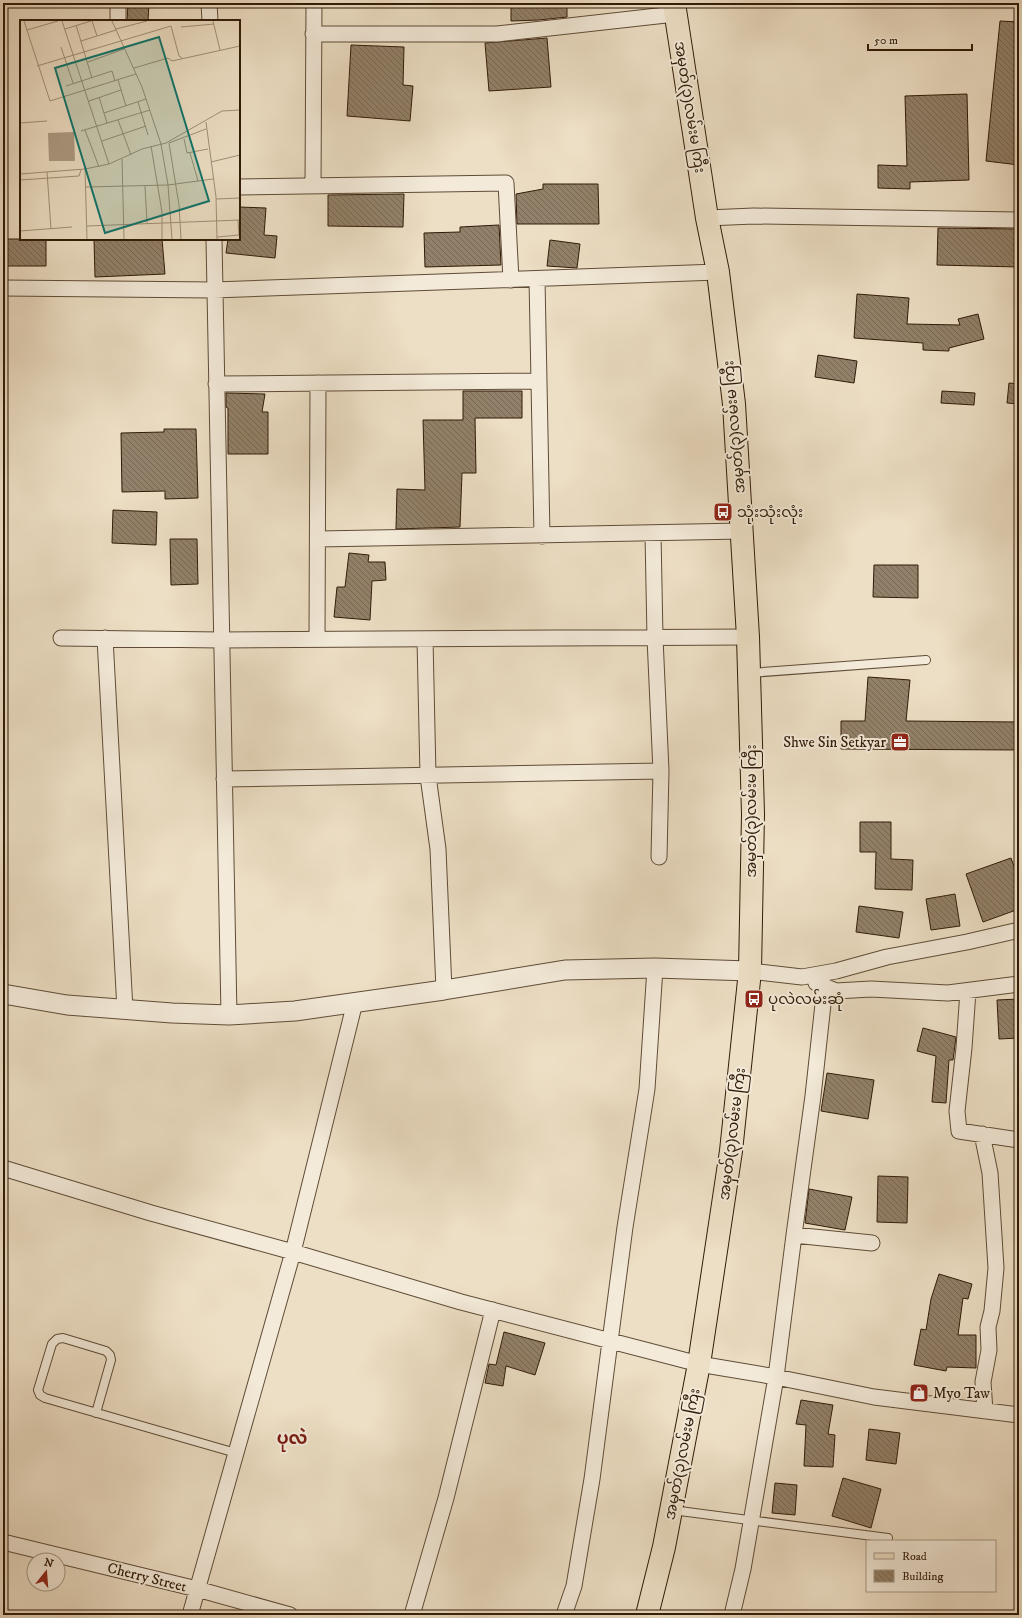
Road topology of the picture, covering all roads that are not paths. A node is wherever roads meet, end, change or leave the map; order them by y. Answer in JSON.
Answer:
{"nodes":[{"id":1,"x":118,"y":3,"type":"edge"},
{"id":2,"x":209,"y":3,"type":"edge"},
{"id":3,"x":314,"y":3,"type":"edge"},
{"id":4,"x":674,"y":8,"type":"edge"},
{"id":5,"x":118,"y":20,"type":"edge"},
{"id":6,"x":210,"y":20,"type":"edge"},
{"id":7,"x":313,"y":34,"type":"junction"},
{"id":8,"x":313,"y":186,"type":"junction"},
{"id":9,"x":240,"y":187,"type":"edge"},
{"id":10,"x":708,"y":218,"type":"junction"},
{"id":11,"x":1019,"y":220,"type":"edge"},
{"id":12,"x":214,"y":240,"type":"edge"},
{"id":13,"x":718,"y":272,"type":"junction"},
{"id":14,"x":537,"y":279,"type":"junction"},
{"id":15,"x":511,"y":280,"type":"junction"},
{"id":16,"x":3,"y":288,"type":"edge"},
{"id":17,"x":214,"y":290,"type":"junction"},
{"id":18,"x":539,"y":381,"type":"junction"},
{"id":19,"x":318,"y":383,"type":"junction"},
{"id":20,"x":216,"y":384,"type":"junction"},
{"id":21,"x":742,"y":532,"type":"junction"},
{"id":22,"x":653,"y":534,"type":"junction"},
{"id":23,"x":542,"y":536,"type":"junction"},
{"id":24,"x":318,"y":540,"type":"junction"},
{"id":25,"x":748,"y":637,"type":"junction"},
{"id":26,"x":61,"y":638,"type":"dead end"},
{"id":27,"x":105,"y":638,"type":"junction"},
{"id":28,"x":655,"y":638,"type":"junction"},
{"id":29,"x":317,"y":639,"type":"junction"},
{"id":30,"x":425,"y":639,"type":"junction"},
{"id":31,"x":221,"y":640,"type":"junction"},
{"id":32,"x":926,"y":660,"type":"dead end"},
{"id":33,"x":749,"y":673,"type":"junction"},
{"id":34,"x":661,"y":771,"type":"junction"},
{"id":35,"x":428,"y":776,"type":"junction"},
{"id":36,"x":224,"y":779,"type":"junction"},
{"id":37,"x":659,"y":857,"type":"dead end"},
{"id":38,"x":1019,"y":930,"type":"edge"},
{"id":39,"x":655,"y":968,"type":"junction"},
{"id":40,"x":750,"y":971,"type":"junction"},
{"id":41,"x":802,"y":977,"type":"junction"},
{"id":42,"x":1019,"y":984,"type":"edge"},
{"id":43,"x":825,"y":986,"type":"junction"},
{"id":44,"x":444,"y":990,"type":"junction"},
{"id":45,"x":968,"y":991,"type":"junction"},
{"id":46,"x":3,"y":994,"type":"edge"},
{"id":47,"x":355,"y":1002,"type":"junction"},
{"id":48,"x":125,"y":1010,"type":"junction"},
{"id":49,"x":229,"y":1015,"type":"junction"},
{"id":50,"x":982,"y":1134,"type":"junction"},
{"id":51,"x":1019,"y":1140,"type":"edge"},
{"id":52,"x":3,"y":1168,"type":"edge"},
{"id":53,"x":794,"y":1235,"type":"junction"},
{"id":54,"x":872,"y":1243,"type":"dead end"},
{"id":55,"x":293,"y":1252,"type":"junction"},
{"id":56,"x":492,"y":1310,"type":"junction"},
{"id":57,"x":611,"y":1342,"type":"junction"},
{"id":58,"x":700,"y":1364,"type":"junction"},
{"id":59,"x":776,"y":1377,"type":"junction"},
{"id":60,"x":985,"y":1411,"type":"junction"},
{"id":61,"x":96,"y":1413,"type":"junction"},
{"id":62,"x":1019,"y":1416,"type":"edge"},
{"id":63,"x":236,"y":1453,"type":"junction"},
{"id":64,"x":671,"y":1510,"type":"junction"},
{"id":65,"x":751,"y":1521,"type":"junction"},
{"id":66,"x":888,"y":1538,"type":"dead end"},
{"id":67,"x":3,"y":1542,"type":"edge"},
{"id":68,"x":197,"y":1589,"type":"junction"},
{"id":69,"x":190,"y":1615,"type":"edge"},
{"id":70,"x":290,"y":1615,"type":"edge"},
{"id":71,"x":412,"y":1615,"type":"edge"},
{"id":72,"x":564,"y":1615,"type":"edge"},
{"id":73,"x":647,"y":1615,"type":"edge"},
{"id":74,"x":732,"y":1615,"type":"edge"}],
"edges":[{"from":1,"to":5,"type":"street"},
{"from":2,"to":6,"type":"street"},
{"from":3,"to":7,"type":"street"},
{"from":4,"to":7,"type":"street"},
{"from":4,"to":10,"type":"main road","name":"အမှတ်(၃)လမ်းမ ကြီး"},
{"from":7,"to":8,"type":"street"},
{"from":8,"to":9,"type":"street"},
{"from":8,"to":15,"type":"street"},
{"from":10,"to":11,"type":"street"},
{"from":10,"to":13,"type":"main road","name":"အမှတ်(၃)လမ်းမ ကြီး"},
{"from":12,"to":17,"type":"street"},
{"from":13,"to":14,"type":"street"},
{"from":13,"to":21,"type":"main road","name":"အမှတ်(၃)လမ်းမ ကြီး"},
{"from":14,"to":15,"type":"street"},
{"from":14,"to":18,"type":"street"},
{"from":15,"to":17,"type":"street"},
{"from":16,"to":17,"type":"street"},
{"from":17,"to":20,"type":"street"},
{"from":18,"to":19,"type":"street"},
{"from":18,"to":23,"type":"street"},
{"from":19,"to":20,"type":"street"},
{"from":19,"to":24,"type":"street"},
{"from":20,"to":31,"type":"street"},
{"from":21,"to":22,"type":"street"},
{"from":21,"to":25,"type":"main road","name":"အမှတ်(၃)လမ်းမ ကြီး"},
{"from":22,"to":23,"type":"street"},
{"from":22,"to":28,"type":"street"},
{"from":23,"to":24,"type":"street"},
{"from":24,"to":29,"type":"street"},
{"from":25,"to":28,"type":"street"},
{"from":25,"to":33,"type":"main road","name":"အမှတ်(၃)လမ်းမ ကြီး"},
{"from":26,"to":27,"type":"street"},
{"from":27,"to":31,"type":"street"},
{"from":27,"to":48,"type":"street"},
{"from":28,"to":30,"type":"street"},
{"from":28,"to":34,"type":"street"},
{"from":29,"to":30,"type":"street"},
{"from":29,"to":31,"type":"street"},
{"from":30,"to":35,"type":"street"},
{"from":31,"to":36,"type":"street"},
{"from":32,"to":33,"type":"lane"},
{"from":33,"to":40,"type":"main road","name":"အမှတ်(၃)လမ်းမ ကြီး"},
{"from":34,"to":35,"type":"street"},
{"from":34,"to":37,"type":"street"},
{"from":35,"to":36,"type":"street"},
{"from":35,"to":44,"type":"street"},
{"from":36,"to":49,"type":"street"},
{"from":38,"to":41,"type":"street"},
{"from":39,"to":40,"type":"street"},
{"from":39,"to":44,"type":"street"},
{"from":39,"to":57,"type":"street"},
{"from":40,"to":41,"type":"street"},
{"from":40,"to":58,"type":"main road","name":"အမှတ်(၃)လမ်းမ ကြီး"},
{"from":41,"to":43,"type":"street"},
{"from":42,"to":45,"type":"street"},
{"from":43,"to":45,"type":"street"},
{"from":43,"to":53,"type":"street"},
{"from":44,"to":47,"type":"street"},
{"from":45,"to":50,"type":"street"},
{"from":46,"to":48,"type":"street"},
{"from":47,"to":49,"type":"street"},
{"from":47,"to":55,"type":"street"},
{"from":48,"to":49,"type":"street"},
{"from":50,"to":51,"type":"street"},
{"from":50,"to":60,"type":"street"},
{"from":52,"to":55,"type":"street"},
{"from":53,"to":54,"type":"street"},
{"from":53,"to":59,"type":"street"},
{"from":55,"to":56,"type":"street"},
{"from":55,"to":63,"type":"street"},
{"from":56,"to":57,"type":"street"},
{"from":56,"to":71,"type":"street"},
{"from":57,"to":58,"type":"street"},
{"from":57,"to":72,"type":"street"},
{"from":58,"to":59,"type":"street"},
{"from":58,"to":64,"type":"main road","name":"အမှတ်(၃)လမ်းမ ကြီး"},
{"from":59,"to":60,"type":"street"},
{"from":59,"to":65,"type":"street"},
{"from":60,"to":62,"type":"street"},
{"from":61,"to":61,"type":"lane"},
{"from":61,"to":63,"type":"lane"},
{"from":63,"to":68,"type":"street"},
{"from":64,"to":65,"type":"lane"},
{"from":64,"to":73,"type":"main road","name":"အမှတ်(၃)လမ်းမ ကြီး"},
{"from":65,"to":66,"type":"lane"},
{"from":65,"to":74,"type":"street"},
{"from":67,"to":68,"type":"street","name":"Cherry Street"},
{"from":68,"to":69,"type":"street"},
{"from":68,"to":70,"type":"street","name":"Cherry Street"}]}
